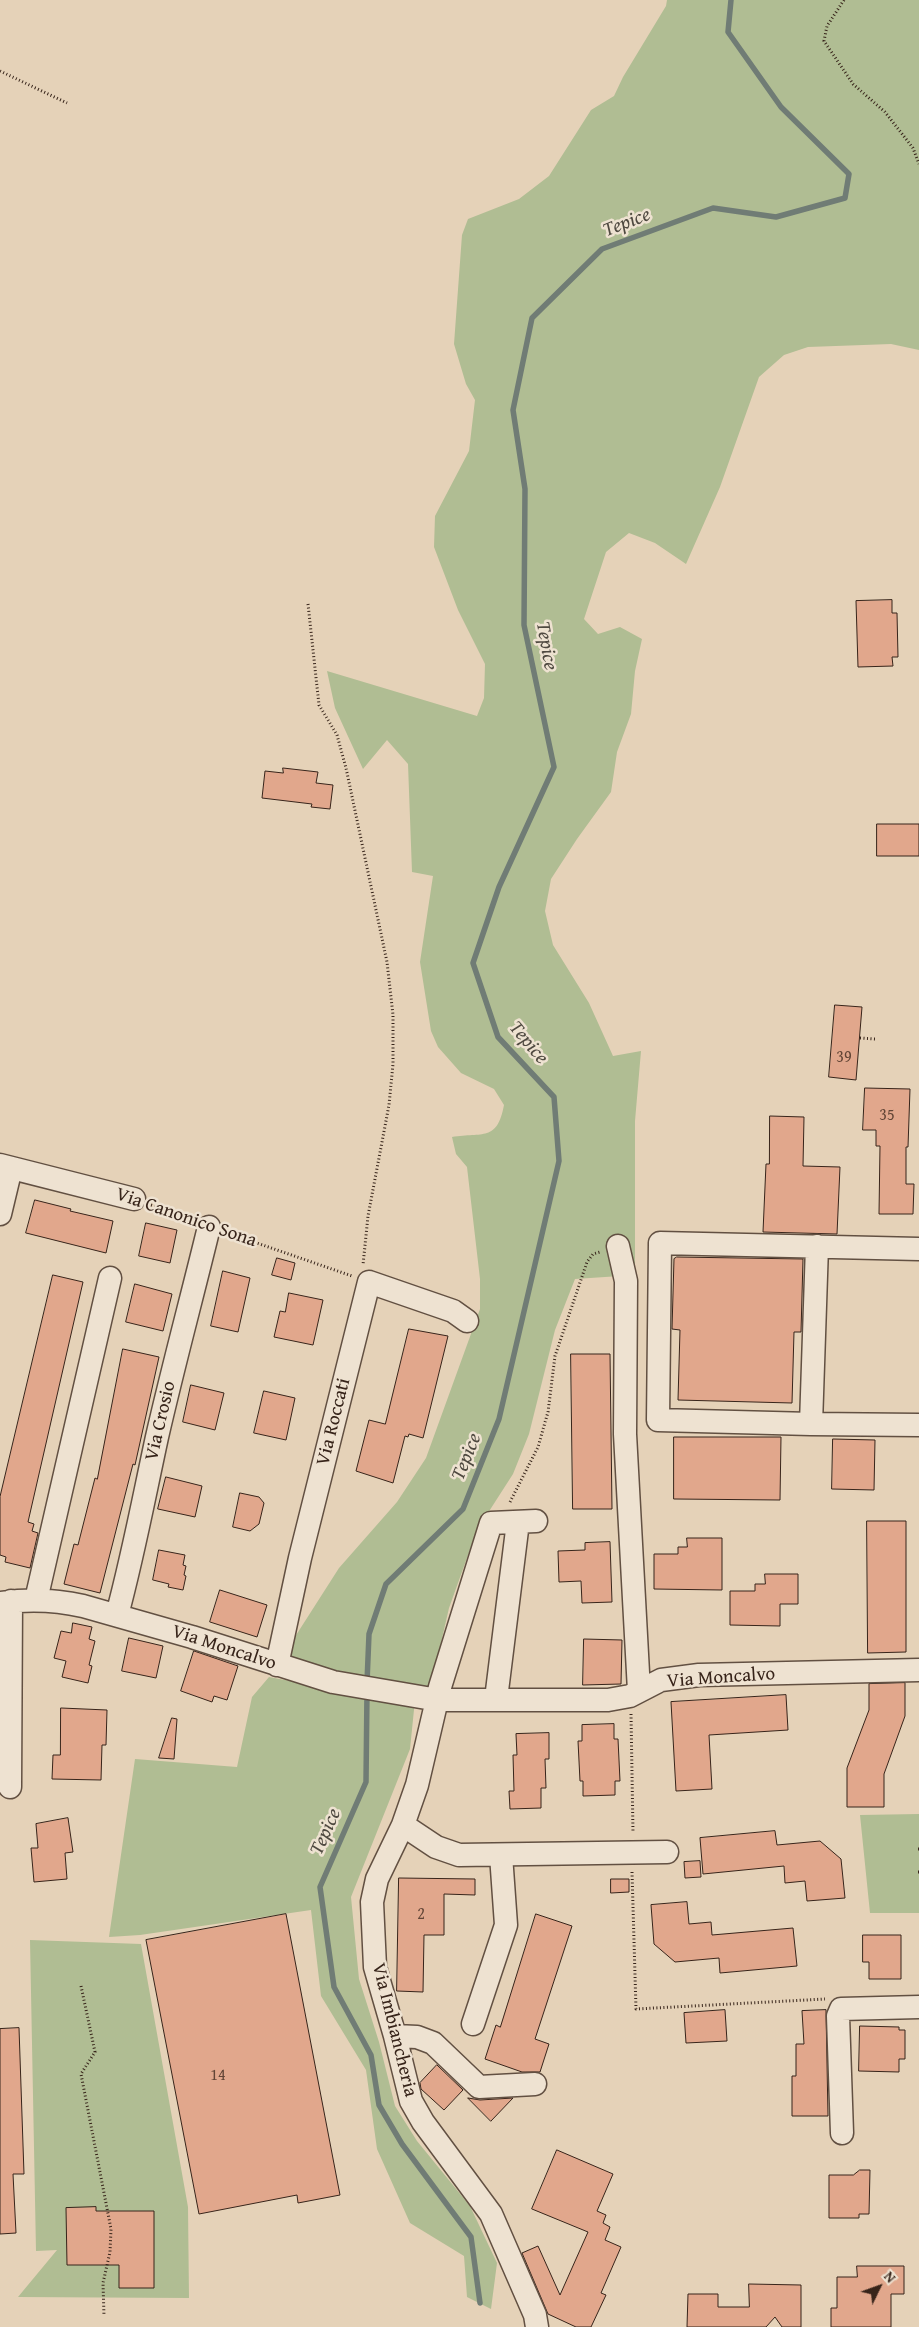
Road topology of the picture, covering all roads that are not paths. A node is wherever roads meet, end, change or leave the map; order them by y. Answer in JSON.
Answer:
{"nodes":[{"id":1,"x":5,"y":1166,"type":"edge"},
{"id":2,"x":134,"y":1199,"type":"road end"},
{"id":3,"x":0,"y":1214,"type":"edge"},
{"id":4,"x":209,"y":1227,"type":"road end"},
{"id":5,"x":618,"y":1246,"type":"road end"},
{"id":6,"x":816,"y":1246,"type":"junction"},
{"id":7,"x":919,"y":1249,"type":"edge"},
{"id":8,"x":110,"y":1278,"type":"dead end"},
{"id":9,"x":467,"y":1321,"type":"dead end"},
{"id":10,"x":811,"y":1424,"type":"junction"},
{"id":11,"x":919,"y":1424,"type":"edge"},
{"id":12,"x":36,"y":1600,"type":"junction"},
{"id":13,"x":6,"y":1602,"type":"edge"},
{"id":14,"x":117,"y":1615,"type":"junction"},
{"id":15,"x":277,"y":1665,"type":"junction"},
{"id":16,"x":916,"y":1673,"type":"edge"},
{"id":17,"x":635,"y":1694,"type":"junction"},
{"id":18,"x":432,"y":1699,"type":"junction"},
{"id":19,"x":496,"y":1699,"type":"junction"},
{"id":20,"x":10,"y":1787,"type":"dead end"},
{"id":21,"x":403,"y":1825,"type":"junction"},
{"id":22,"x":668,"y":1852,"type":"dead end"},
{"id":23,"x":502,"y":1855,"type":"junction"},
{"id":24,"x":919,"y":2007,"type":"edge"},
{"id":25,"x":473,"y":2024,"type":"dead end"},
{"id":26,"x":395,"y":2036,"type":"junction"},
{"id":27,"x":536,"y":2084,"type":"dead end"},
{"id":28,"x":842,"y":2133,"type":"dead end"},
{"id":29,"x":537,"y":2327,"type":"edge"}],
"edges":[{"from":1,"to":2,"type":"street","name":"Via Canonico Sona"},
{"from":1,"to":3,"type":"street"},
{"from":4,"to":14,"type":"street","name":"Via Crosio"},
{"from":5,"to":17,"type":"street"},
{"from":6,"to":7,"type":"street"},
{"from":6,"to":10,"type":"street"},
{"from":6,"to":10,"type":"street"},
{"from":8,"to":12,"type":"street"},
{"from":9,"to":15,"type":"street","name":"Via Roccati"},
{"from":10,"to":11,"type":"street"},
{"from":12,"to":13,"type":"street","name":"Via Moncalvo"},
{"from":12,"to":14,"type":"street","name":"Via Moncalvo"},
{"from":13,"to":20,"type":"street","name":"Via Moncalvo"},
{"from":14,"to":15,"type":"street","name":"Via Moncalvo"},
{"from":15,"to":18,"type":"street","name":"Via Moncalvo"},
{"from":16,"to":17,"type":"street","name":"Via Moncalvo"},
{"from":17,"to":19,"type":"street","name":"Via Moncalvo"},
{"from":18,"to":19,"type":"street","name":"Via Moncalvo"},
{"from":18,"to":19,"type":"street"},
{"from":18,"to":21,"type":"street","name":"Via Imbiancheria"},
{"from":21,"to":23,"type":"street"},
{"from":21,"to":26,"type":"street","name":"Via Imbiancheria"},
{"from":22,"to":23,"type":"street"},
{"from":23,"to":25,"type":"street"},
{"from":24,"to":28,"type":"street"},
{"from":26,"to":27,"type":"street"},
{"from":26,"to":29,"type":"street","name":"Via Imbiancheria"}]}
